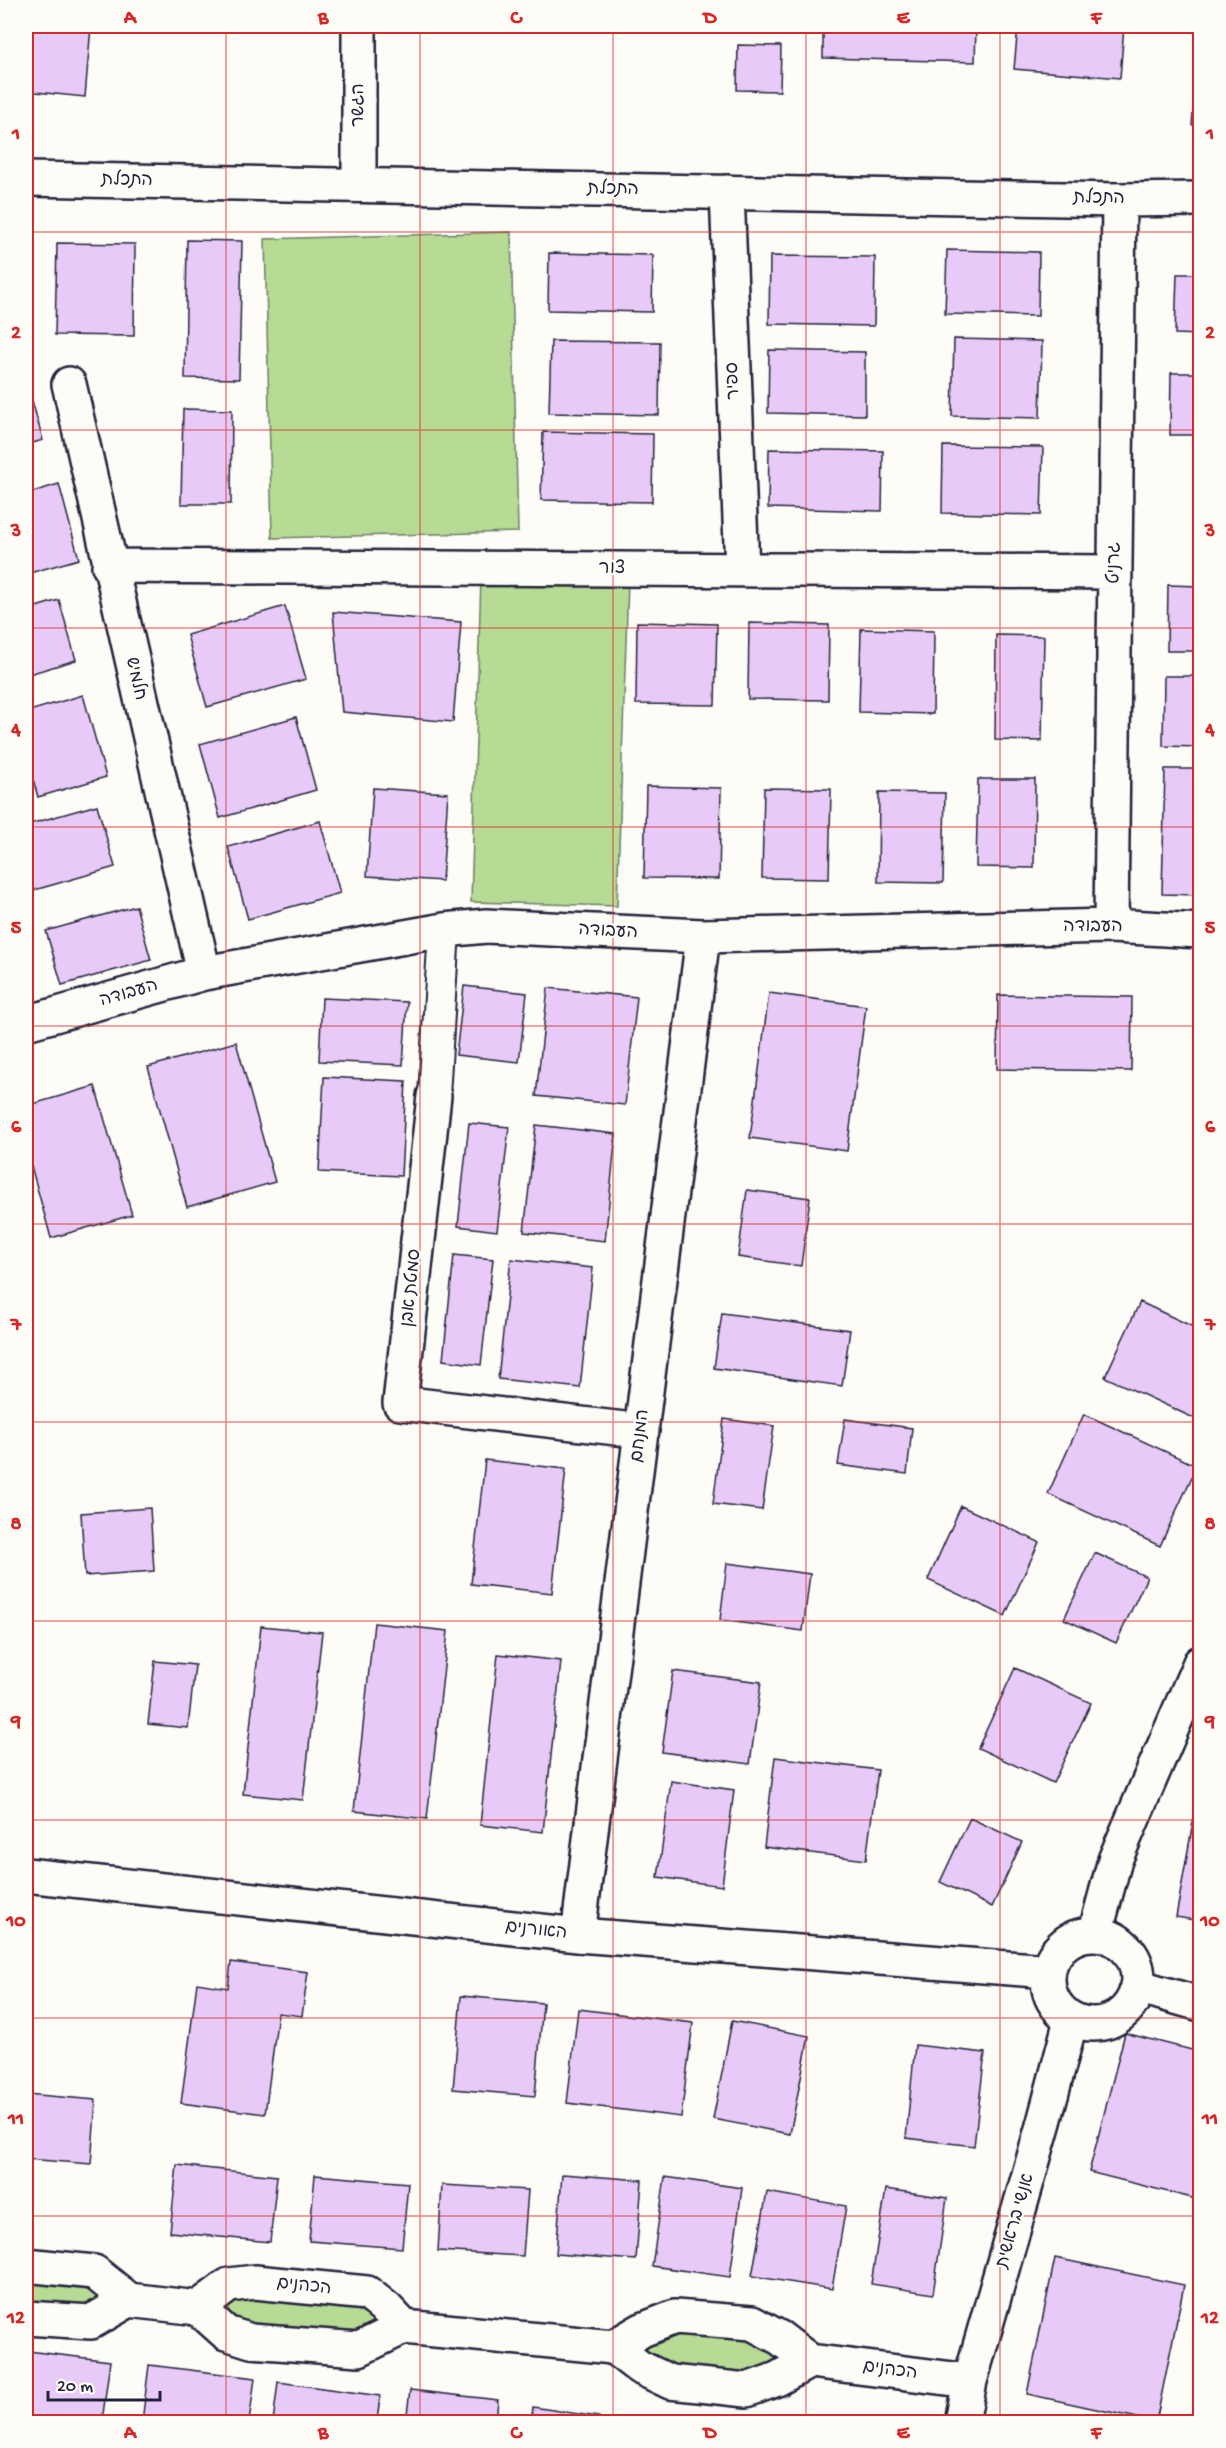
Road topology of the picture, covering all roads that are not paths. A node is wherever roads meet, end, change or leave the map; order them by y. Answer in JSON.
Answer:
{"nodes":[{"id":1,"x":359,"y":26,"type":"edge"},
{"id":2,"x":26,"y":179,"type":"edge"},
{"id":3,"x":359,"y":185,"type":"junction"},
{"id":4,"x":727,"y":192,"type":"junction"},
{"id":5,"x":1200,"y":199,"type":"edge"},
{"id":6,"x":1119,"y":200,"type":"junction"},
{"id":7,"x":69,"y":384,"type":"dead end"},
{"id":8,"x":109,"y":566,"type":"junction"},
{"id":9,"x":742,"y":570,"type":"junction"},
{"id":10,"x":1114,"y":572,"type":"junction"},
{"id":11,"x":1111,"y":926,"type":"junction"},
{"id":12,"x":444,"y":930,"type":"junction"},
{"id":13,"x":1200,"y":931,"type":"edge"},
{"id":14,"x":703,"y":936,"type":"junction"},
{"id":15,"x":204,"y":973,"type":"junction"},
{"id":16,"x":26,"y":1023,"type":"edge"},
{"id":17,"x":434,"y":1096,"type":"joint"},
{"id":18,"x":642,"y":1431,"type":"junction"},
{"id":19,"x":1200,"y":1663,"type":"edge"},
{"id":20,"x":26,"y":1875,"type":"edge"},
{"id":21,"x":1095,"y":1934,"type":"junction"},
{"id":22,"x":578,"y":1935,"type":"junction"},
{"id":23,"x":1048,"y":1971,"type":"junction"},
{"id":24,"x":1137,"y":1986,"type":"junction"},
{"id":25,"x":1200,"y":2004,"type":"edge"},
{"id":26,"x":1071,"y":2020,"type":"junction"},
{"id":27,"x":26,"y":2265,"type":"edge"},
{"id":28,"x":129,"y":2300,"type":"junction"},
{"id":29,"x":198,"y":2308,"type":"junction"},
{"id":30,"x":26,"y":2318,"type":"edge"},
{"id":31,"x":404,"y":2327,"type":"junction"},
{"id":32,"x":613,"y":2347,"type":"junction"},
{"id":33,"x":810,"y":2361,"type":"junction"},
{"id":34,"x":970,"y":2380,"type":"junction"},
{"id":35,"x":962,"y":2422,"type":"edge"}],
"edges":[{"from":1,"to":3,"type":"street","name":"הגשר"},
{"from":2,"to":3,"type":"street","name":"התכלת"},
{"from":3,"to":4,"type":"street","name":"התכלת"},
{"from":4,"to":6,"type":"street","name":"התכלת"},
{"from":4,"to":9,"type":"street","name":"ספיר"},
{"from":5,"to":6,"type":"street","name":"התכלת"},
{"from":6,"to":10,"type":"street","name":"גרניט"},
{"from":7,"to":8,"type":"street","name":"חלמיש"},
{"from":8,"to":9,"type":"street","name":"צור"},
{"from":8,"to":15,"type":"street","name":"חלמיש"},
{"from":9,"to":10,"type":"street","name":"צור"},
{"from":10,"to":11,"type":"street","name":"גרניט"},
{"from":11,"to":13,"type":"street","name":"העבודה"},
{"from":11,"to":14,"type":"street","name":"העבודה"},
{"from":12,"to":14,"type":"street","name":"העבודה"},
{"from":12,"to":15,"type":"street","name":"העבודה"},
{"from":12,"to":17,"type":"street","name":"סמטת אבן"},
{"from":14,"to":18,"type":"street","name":"המנחם"},
{"from":15,"to":16,"type":"street","name":"העבודה"},
{"from":17,"to":18,"type":"street","name":"סמטת אבן"},
{"from":18,"to":22,"type":"street","name":"המנחם"},
{"from":19,"to":21,"type":"street"},
{"from":20,"to":22,"type":"street","name":"האורנים"},
{"from":21,"to":23,"type":"street"},
{"from":21,"to":24,"type":"street"},
{"from":22,"to":23,"type":"street","name":"האורנים"},
{"from":23,"to":26,"type":"street"},
{"from":24,"to":25,"type":"street"},
{"from":24,"to":26,"type":"street"},
{"from":26,"to":34,"type":"street","name":"אנשי בראשית"},
{"from":27,"to":28,"type":"street"},
{"from":28,"to":29,"type":"street"},
{"from":28,"to":30,"type":"street"},
{"from":29,"to":31,"type":"street"},
{"from":29,"to":31,"type":"street","name":"הכהנים"},
{"from":31,"to":32,"type":"street"},
{"from":32,"to":33,"type":"street"},
{"from":32,"to":33,"type":"street"},
{"from":33,"to":34,"type":"street","name":"הכהנים"},
{"from":34,"to":35,"type":"street","name":"אנשי בראשית"}]}
